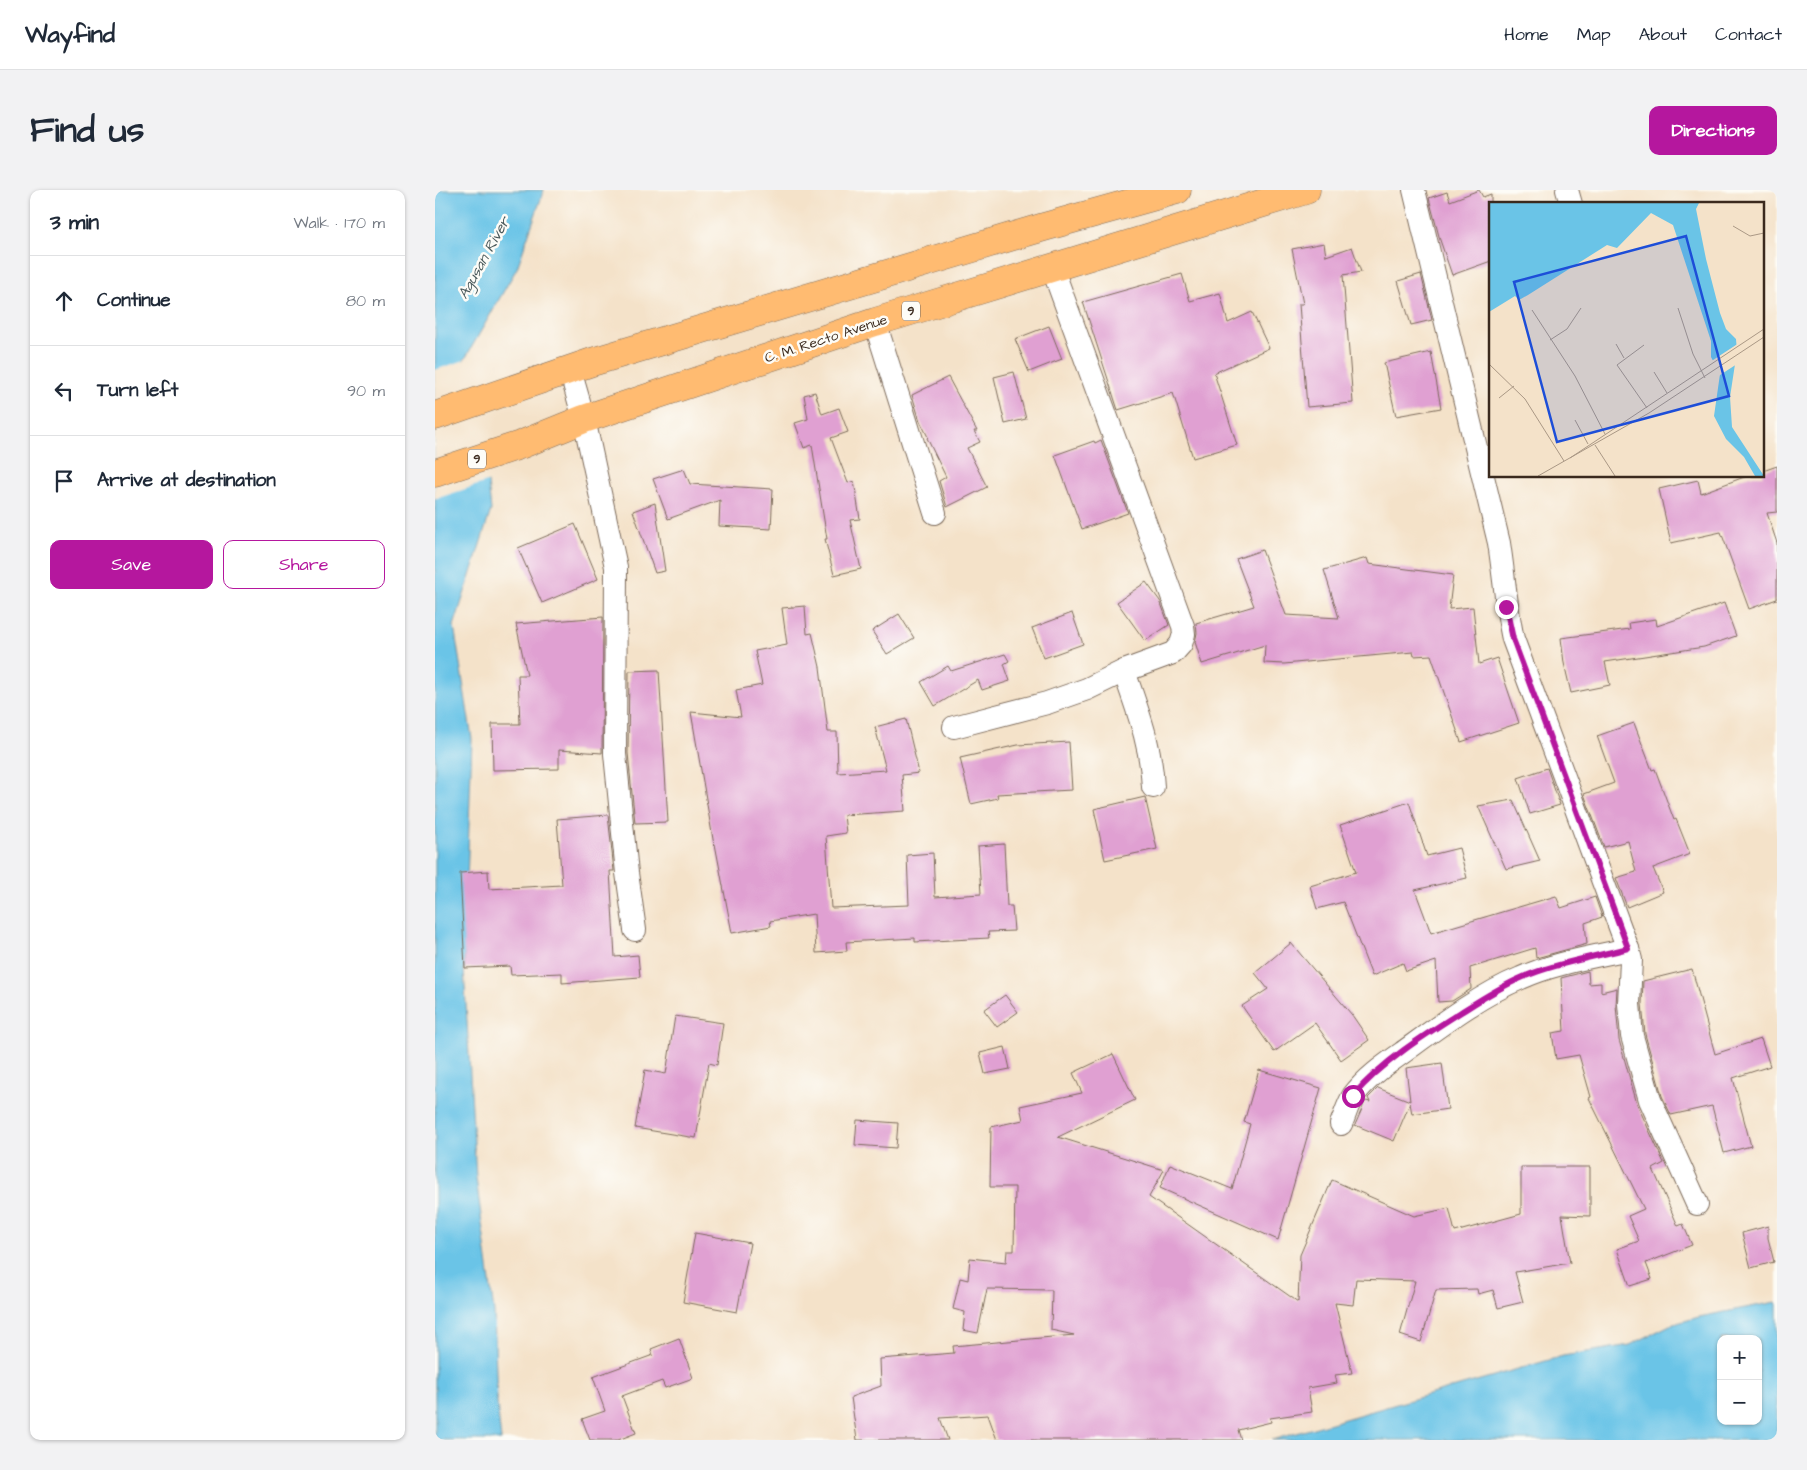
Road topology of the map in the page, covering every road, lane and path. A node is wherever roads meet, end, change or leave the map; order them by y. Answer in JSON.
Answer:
{"nodes":[{"id":1,"x":1177,"y":190,"type":"edge"},
{"id":2,"x":1306,"y":190,"type":"edge"},
{"id":3,"x":1414,"y":190,"type":"edge"},
{"id":4,"x":1052,"y":267,"type":"junction"},
{"id":5,"x":875,"y":322,"type":"junction"},
{"id":6,"x":570,"y":370,"type":"junction"},
{"id":7,"x":435,"y":416,"type":"edge"},
{"id":8,"x":584,"y":419,"type":"junction"},
{"id":9,"x":435,"y":473,"type":"edge"},
{"id":10,"x":935,"y":513,"type":"dead end"},
{"id":11,"x":1124,"y":671,"type":"junction"},
{"id":12,"x":954,"y":727,"type":"dead end"},
{"id":13,"x":1153,"y":787,"type":"dead end"},
{"id":14,"x":635,"y":930,"type":"dead end"},
{"id":15,"x":1628,"y":948,"type":"junction"},
{"id":16,"x":1341,"y":1124,"type":"dead end"},
{"id":17,"x":1697,"y":1204,"type":"dead end"}],
"edges":[{"from":1,"to":6,"type":"highway"},
{"from":2,"to":4,"type":"highway","name":"C. M. Recto Avenue","number":"9"},
{"from":3,"to":15,"type":"street"},
{"from":4,"to":5,"type":"highway","name":"C. M. Recto Avenue","number":"9"},
{"from":4,"to":11,"type":"street"},
{"from":5,"to":8,"type":"highway","name":"C. M. Recto Avenue","number":"9"},
{"from":5,"to":10,"type":"street"},
{"from":6,"to":7,"type":"highway"},
{"from":6,"to":8,"type":"street"},
{"from":8,"to":9,"type":"highway","name":"C. M. Recto Avenue","number":"9"},
{"from":8,"to":14,"type":"street"},
{"from":11,"to":12,"type":"street"},
{"from":11,"to":13,"type":"street"},
{"from":15,"to":16,"type":"street"},
{"from":15,"to":17,"type":"street"}]}
